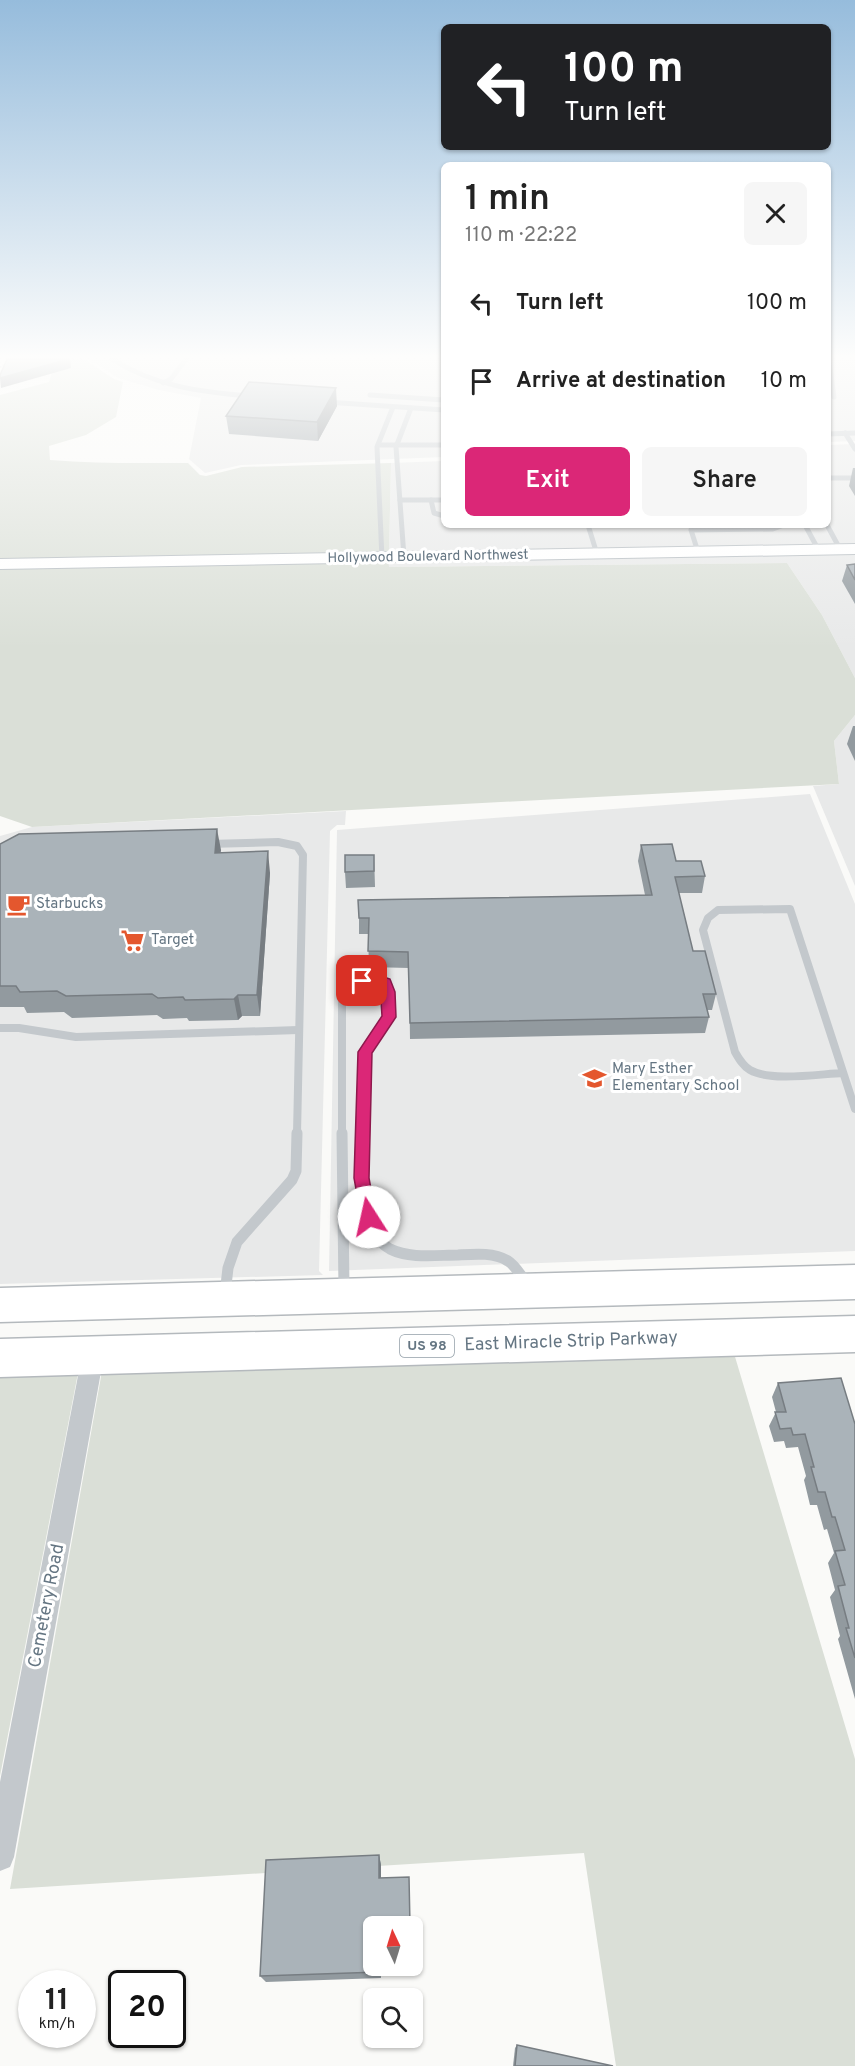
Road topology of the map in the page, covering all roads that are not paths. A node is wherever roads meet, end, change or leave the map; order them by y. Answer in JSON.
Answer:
{"nodes":[{"id":1,"x":378,"y":455,"type":"edge"},
{"id":2,"x":398,"y":455,"type":"edge"},
{"id":3,"x":831,"y":478,"type":"edge"},
{"id":4,"x":855,"y":478,"type":"edge"},
{"id":5,"x":400,"y":500,"type":"junction"},
{"id":6,"x":431,"y":500,"type":"junction"},
{"id":7,"x":441,"y":500,"type":"edge"},
{"id":8,"x":441,"y":515,"type":"edge"},
{"id":9,"x":589,"y":528,"type":"edge"},
{"id":10,"x":776,"y":528,"type":"edge"},
{"id":11,"x":808,"y":528,"type":"edge"},
{"id":12,"x":830,"y":528,"type":"edge"},
{"id":13,"x":818,"y":549,"type":"junction"},
{"id":14,"x":848,"y":549,"type":"edge"},
{"id":15,"x":698,"y":552,"type":"junction"},
{"id":16,"x":597,"y":554,"type":"junction"},
{"id":17,"x":404,"y":557,"type":"junction"},
{"id":18,"x":382,"y":558,"type":"junction"},
{"id":19,"x":0,"y":564,"type":"edge"},
{"id":20,"x":194,"y":844,"type":"edge"},
{"id":21,"x":0,"y":1028,"type":"edge"},
{"id":22,"x":297,"y":1030,"type":"junction"},
{"id":23,"x":843,"y":1073,"type":"junction"},
{"id":24,"x":855,"y":1109,"type":"edge"},
{"id":25,"x":855,"y":1282,"type":"edge"},
{"id":26,"x":534,"y":1291,"type":"junction"},
{"id":27,"x":344,"y":1296,"type":"junction"},
{"id":28,"x":225,"y":1299,"type":"junction"},
{"id":29,"x":0,"y":1305,"type":"edge"},
{"id":30,"x":855,"y":1334,"type":"edge"},
{"id":31,"x":93,"y":1355,"type":"junction"},
{"id":32,"x":0,"y":1358,"type":"edge"},
{"id":33,"x":0,"y":1857,"type":"edge"}],
"edges":[{"from":1,"to":18,"type":"lane"},
{"from":2,"to":5,"type":"lane"},
{"from":3,"to":4,"type":"lane"},
{"from":5,"to":6,"type":"lane"},
{"from":5,"to":17,"type":"lane"},
{"from":6,"to":7,"type":"lane"},
{"from":6,"to":8,"type":"lane"},
{"from":9,"to":16,"type":"lane"},
{"from":10,"to":15,"type":"lane"},
{"from":11,"to":13,"type":"lane"},
{"from":12,"to":14,"type":"lane"},
{"from":13,"to":14,"type":"street","name":"Hollywood Boulevard Northwest"},
{"from":13,"to":15,"type":"street","name":"Hollywood Boulevard Northwest"},
{"from":15,"to":16,"type":"street","name":"Hollywood Boulevard Northwest"},
{"from":16,"to":17,"type":"street","name":"Hollywood Boulevard Northwest"},
{"from":17,"to":18,"type":"street","name":"Hollywood Boulevard Northwest"},
{"from":18,"to":19,"type":"street","name":"Hollywood Boulevard Northwest"},
{"from":20,"to":22,"type":"lane"},
{"from":21,"to":22,"type":"lane"},
{"from":22,"to":28,"type":"lane"},
{"from":23,"to":23,"type":"lane"},
{"from":23,"to":24,"type":"lane"},
{"from":25,"to":26,"type":"highway"},
{"from":26,"to":27,"type":"highway"},
{"from":26,"to":27,"type":"lane"},
{"from":27,"to":28,"type":"highway"},
{"from":28,"to":29,"type":"highway"},
{"from":30,"to":31,"type":"highway","name":"East Miracle Strip Parkway","number":"US 98"},
{"from":31,"to":32,"type":"highway","name":"East Miracle Strip Parkway","number":"US 98"},
{"from":31,"to":33,"type":"street","name":"Cemetery Road"}]}
